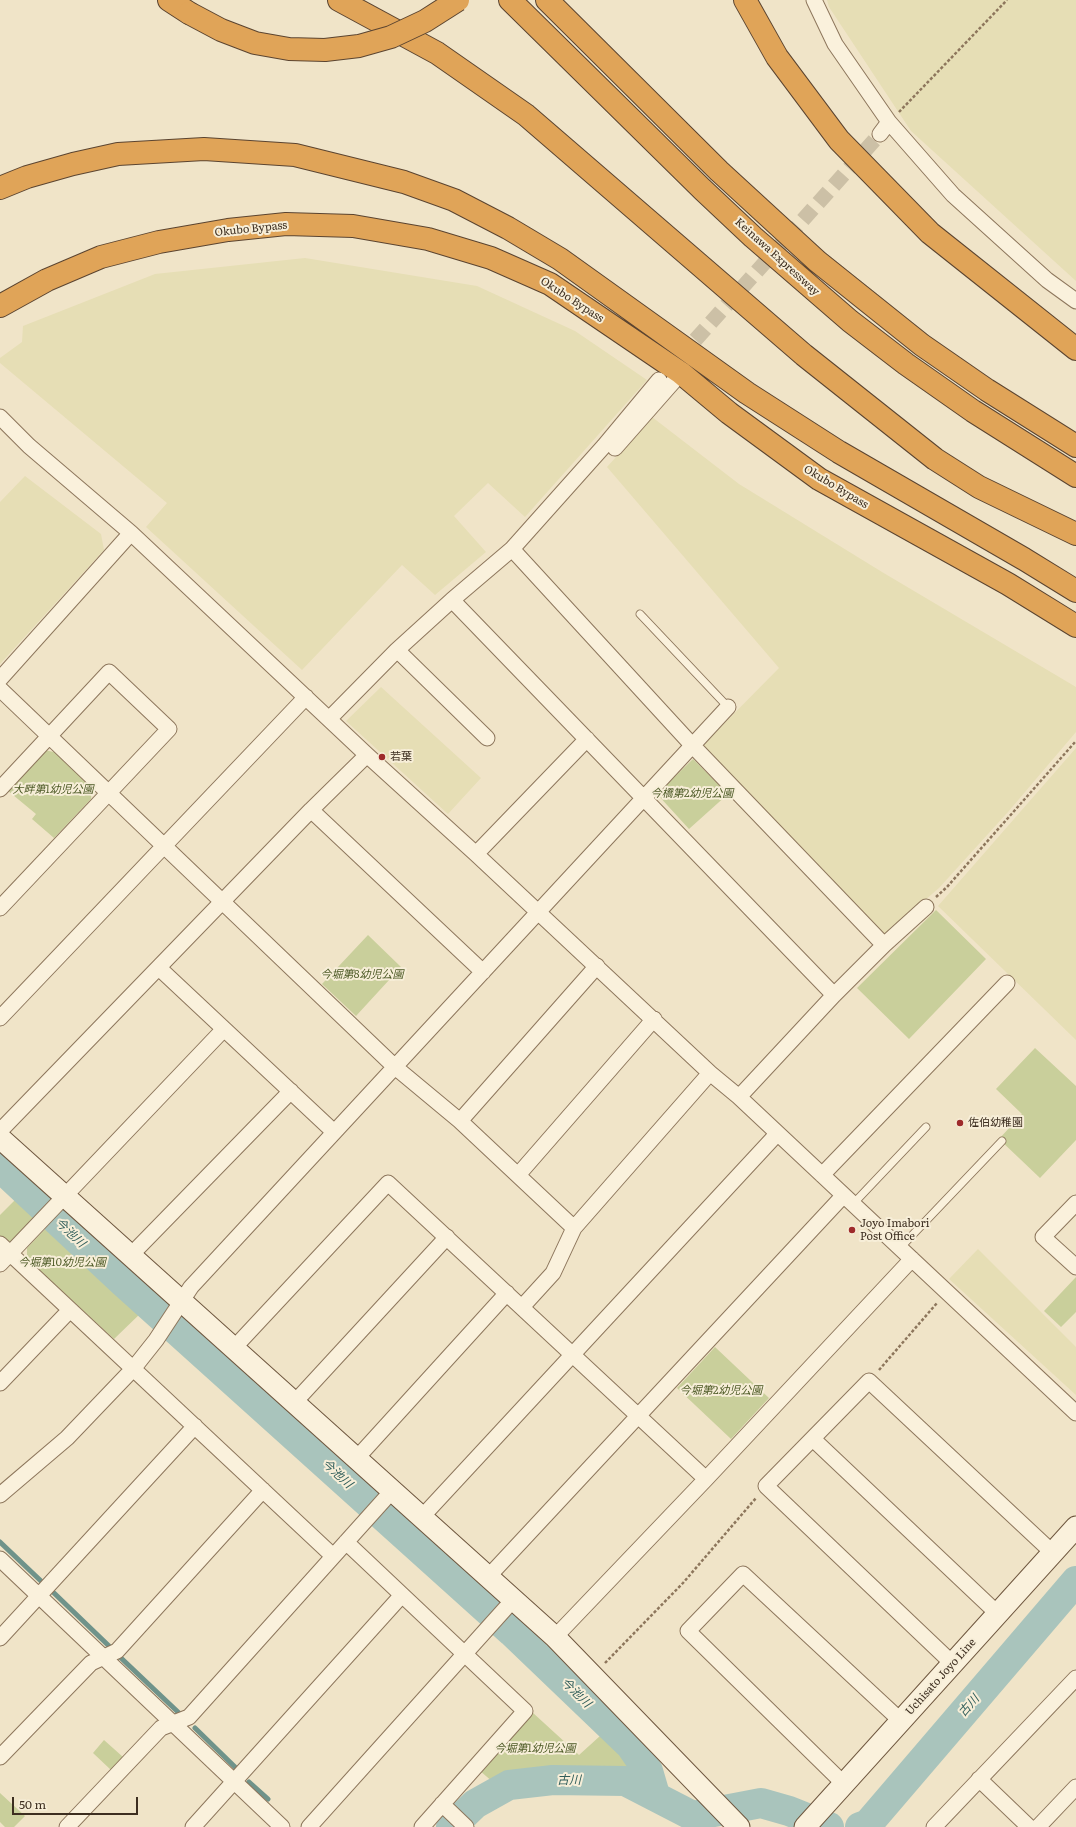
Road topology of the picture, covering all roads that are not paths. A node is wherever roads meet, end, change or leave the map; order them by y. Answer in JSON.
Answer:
{"nodes":[{"id":1,"x":169,"y":0,"type":"edge"},
{"id":2,"x":339,"y":0,"type":"edge"},
{"id":3,"x":458,"y":0,"type":"edge"},
{"id":4,"x":510,"y":0,"type":"edge"},
{"id":5,"x":547,"y":0,"type":"edge"},
{"id":6,"x":745,"y":0,"type":"edge"},
{"id":7,"x":814,"y":0,"type":"edge"},
{"id":8,"x":0,"y":188,"type":"edge"},
{"id":9,"x":1076,"y":301,"type":"edge"},
{"id":10,"x":0,"y":306,"type":"edge"},
{"id":11,"x":1076,"y":349,"type":"edge"},
{"id":12,"x":681,"y":374,"type":"junction"},
{"id":13,"x":659,"y":380,"type":"dead end"},
{"id":14,"x":0,"y":417,"type":"edge"},
{"id":15,"x":1076,"y":446,"type":"edge"},
{"id":16,"x":596,"y":455,"type":"junction"},
{"id":17,"x":1076,"y":476,"type":"edge"},
{"id":18,"x":131,"y":533,"type":"junction"},
{"id":19,"x":1076,"y":534,"type":"edge"},
{"id":20,"x":512,"y":549,"type":"junction"},
{"id":21,"x":1076,"y":590,"type":"edge"},
{"id":22,"x":452,"y":600,"type":"junction"},
{"id":23,"x":640,"y":614,"type":"dead end"},
{"id":24,"x":1076,"y":626,"type":"edge"},
{"id":25,"x":397,"y":650,"type":"junction"},
{"id":26,"x":0,"y":679,"type":"edge"},
{"id":27,"x":0,"y":689,"type":"edge"},
{"id":28,"x":306,"y":698,"type":"junction"},
{"id":29,"x":728,"y":707,"type":"joint"},
{"id":30,"x":329,"y":719,"type":"junction"},
{"id":31,"x":49,"y":736,"type":"junction"},
{"id":32,"x":487,"y":738,"type":"dead end"},
{"id":33,"x":587,"y":739,"type":"junction"},
{"id":34,"x":692,"y":745,"type":"junction"},
{"id":35,"x":367,"y":756,"type":"junction"},
{"id":36,"x":0,"y":789,"type":"edge"},
{"id":37,"x":108,"y":793,"type":"junction"},
{"id":38,"x":643,"y":798,"type":"junction"},
{"id":39,"x":311,"y":810,"type":"junction"},
{"id":40,"x":164,"y":846,"type":"junction"},
{"id":41,"x":476,"y":854,"type":"junction"},
{"id":42,"x":222,"y":902,"type":"junction"},
{"id":43,"x":926,"y":907,"type":"road end"},
{"id":44,"x":0,"y":908,"type":"edge"},
{"id":45,"x":538,"y":912,"type":"junction"},
{"id":46,"x":884,"y":946,"type":"junction"},
{"id":47,"x":597,"y":966,"type":"junction"},
{"id":48,"x":158,"y":968,"type":"junction"},
{"id":49,"x":483,"y":972,"type":"junction"},
{"id":50,"x":1008,"y":983,"type":"dead end"},
{"id":51,"x":834,"y":995,"type":"junction"},
{"id":52,"x":0,"y":1018,"type":"edge"},
{"id":53,"x":654,"y":1019,"type":"junction"},
{"id":54,"x":224,"y":1029,"type":"junction"},
{"id":55,"x":395,"y":1066,"type":"junction"},
{"id":56,"x":710,"y":1073,"type":"junction"},
{"id":57,"x":291,"y":1092,"type":"junction"},
{"id":58,"x":739,"y":1097,"type":"junction"},
{"id":59,"x":460,"y":1121,"type":"junction"},
{"id":60,"x":926,"y":1127,"type":"dead end"},
{"id":61,"x":0,"y":1131,"type":"edge"},
{"id":62,"x":334,"y":1132,"type":"junction"},
{"id":63,"x":777,"y":1134,"type":"junction"},
{"id":64,"x":0,"y":1138,"type":"edge"},
{"id":65,"x":1002,"y":1141,"type":"dead end"},
{"id":66,"x":518,"y":1175,"type":"junction"},
{"id":67,"x":822,"y":1175,"type":"junction"},
{"id":68,"x":61,"y":1200,"type":"junction"},
{"id":69,"x":848,"y":1200,"type":"junction"},
{"id":70,"x":1076,"y":1203,"type":"edge"},
{"id":71,"x":574,"y":1228,"type":"junction"},
{"id":72,"x":447,"y":1237,"type":"junction"},
{"id":73,"x":900,"y":1248,"type":"junction"},
{"id":74,"x":3,"y":1254,"type":"edge"},
{"id":75,"x":130,"y":1256,"type":"junction"},
{"id":76,"x":912,"y":1259,"type":"junction"},
{"id":77,"x":1076,"y":1267,"type":"edge"},
{"id":78,"x":507,"y":1293,"type":"junction"},
{"id":79,"x":178,"y":1306,"type":"junction"},
{"id":80,"x":522,"y":1307,"type":"junction"},
{"id":81,"x":70,"y":1310,"type":"junction"},
{"id":82,"x":233,"y":1348,"type":"junction"},
{"id":83,"x":573,"y":1354,"type":"junction"},
{"id":84,"x":133,"y":1369,"type":"junction"},
{"id":85,"x":0,"y":1383,"type":"edge"},
{"id":86,"x":294,"y":1403,"type":"junction"},
{"id":87,"x":1076,"y":1413,"type":"edge"},
{"id":88,"x":638,"y":1416,"type":"junction"},
{"id":89,"x":195,"y":1426,"type":"junction"},
{"id":90,"x":814,"y":1440,"type":"junction"},
{"id":91,"x":356,"y":1459,"type":"junction"},
{"id":92,"x":706,"y":1479,"type":"junction"},
{"id":93,"x":263,"y":1490,"type":"junction"},
{"id":94,"x":392,"y":1491,"type":"junction"},
{"id":95,"x":0,"y":1495,"type":"edge"},
{"id":96,"x":421,"y":1518,"type":"junction"},
{"id":97,"x":1076,"y":1527,"type":"edge"},
{"id":98,"x":346,"y":1542,"type":"junction"},
{"id":99,"x":1053,"y":1553,"type":"junction"},
{"id":100,"x":334,"y":1556,"type":"junction"},
{"id":101,"x":0,"y":1558,"type":"edge"},
{"id":102,"x":488,"y":1577,"type":"junction"},
{"id":103,"x":402,"y":1595,"type":"junction"},
{"id":104,"x":40,"y":1597,"type":"junction"},
{"id":105,"x":508,"y":1605,"type":"junction"},
{"id":106,"x":998,"y":1614,"type":"junction"},
{"id":107,"x":554,"y":1637,"type":"junction"},
{"id":108,"x":0,"y":1638,"type":"edge"},
{"id":109,"x":464,"y":1654,"type":"junction"},
{"id":110,"x":104,"y":1658,"type":"junction"},
{"id":111,"x":953,"y":1664,"type":"junction"},
{"id":112,"x":1076,"y":1678,"type":"edge"},
{"id":113,"x":900,"y":1721,"type":"junction"},
{"id":114,"x":174,"y":1724,"type":"junction"},
{"id":115,"x":0,"y":1757,"type":"edge"},
{"id":116,"x":980,"y":1779,"type":"junction"},
{"id":117,"x":234,"y":1781,"type":"junction"},
{"id":118,"x":1076,"y":1787,"type":"edge"},
{"id":119,"x":840,"y":1788,"type":"junction"},
{"id":120,"x":442,"y":1804,"type":"junction"},
{"id":121,"x":67,"y":1827,"type":"edge"},
{"id":122,"x":193,"y":1827,"type":"edge"},
{"id":123,"x":282,"y":1827,"type":"edge"},
{"id":124,"x":309,"y":1827,"type":"edge"},
{"id":125,"x":422,"y":1827,"type":"edge"},
{"id":126,"x":466,"y":1827,"type":"edge"},
{"id":127,"x":739,"y":1827,"type":"edge"},
{"id":128,"x":805,"y":1827,"type":"edge"},
{"id":129,"x":934,"y":1827,"type":"edge"},
{"id":130,"x":1029,"y":1827,"type":"edge"},
{"id":131,"x":1038,"y":1827,"type":"edge"}],
"edges":[{"from":1,"to":3,"type":"highway","bridge":true},
{"from":2,"to":19,"type":"highway"},
{"from":4,"to":17,"type":"highway","name":"Keinawa Expressway"},
{"from":5,"to":15,"type":"highway"},
{"from":6,"to":11,"type":"highway"},
{"from":7,"to":9,"type":"street"},
{"from":8,"to":21,"type":"highway"},
{"from":10,"to":12,"type":"highway","name":"Okubo Bypass"},
{"from":12,"to":16,"type":"street"},
{"from":12,"to":24,"type":"highway","name":"Okubo Bypass"},
{"from":13,"to":16,"type":"street"},
{"from":14,"to":18,"type":"street"},
{"from":16,"to":20,"type":"street"},
{"from":18,"to":26,"type":"street"},
{"from":18,"to":28,"type":"street"},
{"from":20,"to":22,"type":"street"},
{"from":20,"to":34,"type":"street"},
{"from":22,"to":25,"type":"street"},
{"from":22,"to":33,"type":"street"},
{"from":23,"to":29,"type":"lane"},
{"from":25,"to":30,"type":"street"},
{"from":25,"to":32,"type":"street"},
{"from":27,"to":31,"type":"street"},
{"from":28,"to":30,"type":"street"},
{"from":28,"to":40,"type":"street"},
{"from":29,"to":34,"type":"street"},
{"from":30,"to":35,"type":"street"},
{"from":31,"to":36,"type":"street"},
{"from":31,"to":37,"type":"street"},
{"from":31,"to":37,"type":"street"},
{"from":33,"to":38,"type":"street"},
{"from":33,"to":41,"type":"street"},
{"from":34,"to":38,"type":"street"},
{"from":34,"to":46,"type":"street"},
{"from":35,"to":39,"type":"street"},
{"from":35,"to":41,"type":"street"},
{"from":37,"to":40,"type":"street"},
{"from":37,"to":44,"type":"street"},
{"from":38,"to":45,"type":"street"},
{"from":38,"to":51,"type":"street"},
{"from":39,"to":42,"type":"street"},
{"from":39,"to":49,"type":"street"},
{"from":40,"to":42,"type":"street"},
{"from":40,"to":52,"type":"street"},
{"from":41,"to":45,"type":"street"},
{"from":42,"to":48,"type":"street"},
{"from":42,"to":55,"type":"street"},
{"from":43,"to":46,"type":"street"},
{"from":45,"to":47,"type":"street"},
{"from":45,"to":49,"type":"street"},
{"from":46,"to":51,"type":"street"},
{"from":47,"to":53,"type":"street"},
{"from":47,"to":59,"type":"street"},
{"from":48,"to":54,"type":"street"},
{"from":48,"to":61,"type":"street"},
{"from":49,"to":55,"type":"street"},
{"from":50,"to":67,"type":"street"},
{"from":51,"to":58,"type":"street"},
{"from":53,"to":56,"type":"street"},
{"from":53,"to":66,"type":"street"},
{"from":54,"to":57,"type":"street"},
{"from":54,"to":68,"type":"street"},
{"from":55,"to":59,"type":"street"},
{"from":55,"to":62,"type":"street"},
{"from":56,"to":58,"type":"street"},
{"from":56,"to":71,"type":"street"},
{"from":57,"to":62,"type":"street"},
{"from":57,"to":75,"type":"street"},
{"from":58,"to":63,"type":"street"},
{"from":59,"to":66,"type":"street"},
{"from":60,"to":69,"type":"lane"},
{"from":62,"to":79,"type":"street"},
{"from":63,"to":67,"type":"street"},
{"from":63,"to":83,"type":"street"},
{"from":64,"to":68,"type":"street"},
{"from":65,"to":73,"type":"lane"},
{"from":66,"to":71,"type":"street"},
{"from":67,"to":69,"type":"street"},
{"from":68,"to":74,"type":"street"},
{"from":68,"to":75,"type":"street"},
{"from":69,"to":73,"type":"street"},
{"from":69,"to":88,"type":"street"},
{"from":70,"to":77,"type":"street"},
{"from":71,"to":80,"type":"street"},
{"from":72,"to":78,"type":"street"},
{"from":72,"to":82,"type":"street"},
{"from":72,"to":86,"type":"street"},
{"from":73,"to":76,"type":"street"},
{"from":74,"to":81,"type":"street"},
{"from":75,"to":79,"type":"street"},
{"from":76,"to":87,"type":"street"},
{"from":76,"to":92,"type":"street"},
{"from":78,"to":80,"type":"street"},
{"from":78,"to":91,"type":"street"},
{"from":79,"to":82,"type":"street"},
{"from":79,"to":84,"type":"street"},
{"from":80,"to":83,"type":"street"},
{"from":81,"to":84,"type":"street"},
{"from":81,"to":85,"type":"street"},
{"from":82,"to":86,"type":"street"},
{"from":83,"to":88,"type":"street"},
{"from":83,"to":96,"type":"street"},
{"from":84,"to":89,"type":"street"},
{"from":84,"to":95,"type":"street"},
{"from":86,"to":91,"type":"street"},
{"from":88,"to":92,"type":"street"},
{"from":88,"to":102,"type":"street"},
{"from":89,"to":93,"type":"street"},
{"from":89,"to":104,"type":"street"},
{"from":90,"to":99,"type":"street"},
{"from":90,"to":106,"type":"street"},
{"from":90,"to":111,"type":"street"},
{"from":91,"to":94,"type":"street"},
{"from":92,"to":107,"type":"street"},
{"from":93,"to":100,"type":"street"},
{"from":93,"to":110,"type":"street"},
{"from":94,"to":96,"type":"street"},
{"from":94,"to":98,"type":"street"},
{"from":96,"to":102,"type":"street"},
{"from":97,"to":99,"type":"street","name":"Uchisato Joyo Line"},
{"from":98,"to":100,"type":"street"},
{"from":98,"to":103,"type":"street"},
{"from":99,"to":106,"type":"street","name":"Uchisato Joyo Line"},
{"from":100,"to":114,"type":"street"},
{"from":101,"to":104,"type":"street"},
{"from":102,"to":105,"type":"street"},
{"from":103,"to":109,"type":"street"},
{"from":103,"to":117,"type":"street"},
{"from":104,"to":108,"type":"street"},
{"from":104,"to":110,"type":"street"},
{"from":105,"to":107,"type":"street"},
{"from":105,"to":109,"type":"street"},
{"from":106,"to":111,"type":"street","name":"Uchisato Joyo Line"},
{"from":107,"to":127,"type":"street"},
{"from":109,"to":120,"type":"street"},
{"from":109,"to":124,"type":"street"},
{"from":110,"to":114,"type":"street"},
{"from":110,"to":115,"type":"street"},
{"from":111,"to":113,"type":"street","name":"Uchisato Joyo Line"},
{"from":112,"to":116,"type":"street"},
{"from":113,"to":119,"type":"street","name":"Uchisato Joyo Line"},
{"from":113,"to":119,"type":"street"},
{"from":114,"to":117,"type":"street"},
{"from":114,"to":121,"type":"street"},
{"from":116,"to":129,"type":"street"},
{"from":116,"to":130,"type":"street"},
{"from":117,"to":122,"type":"street"},
{"from":117,"to":123,"type":"street"},
{"from":118,"to":131,"type":"street"},
{"from":119,"to":128,"type":"street","name":"Uchisato Joyo Line"},
{"from":120,"to":125,"type":"street"},
{"from":120,"to":126,"type":"street"}]}
